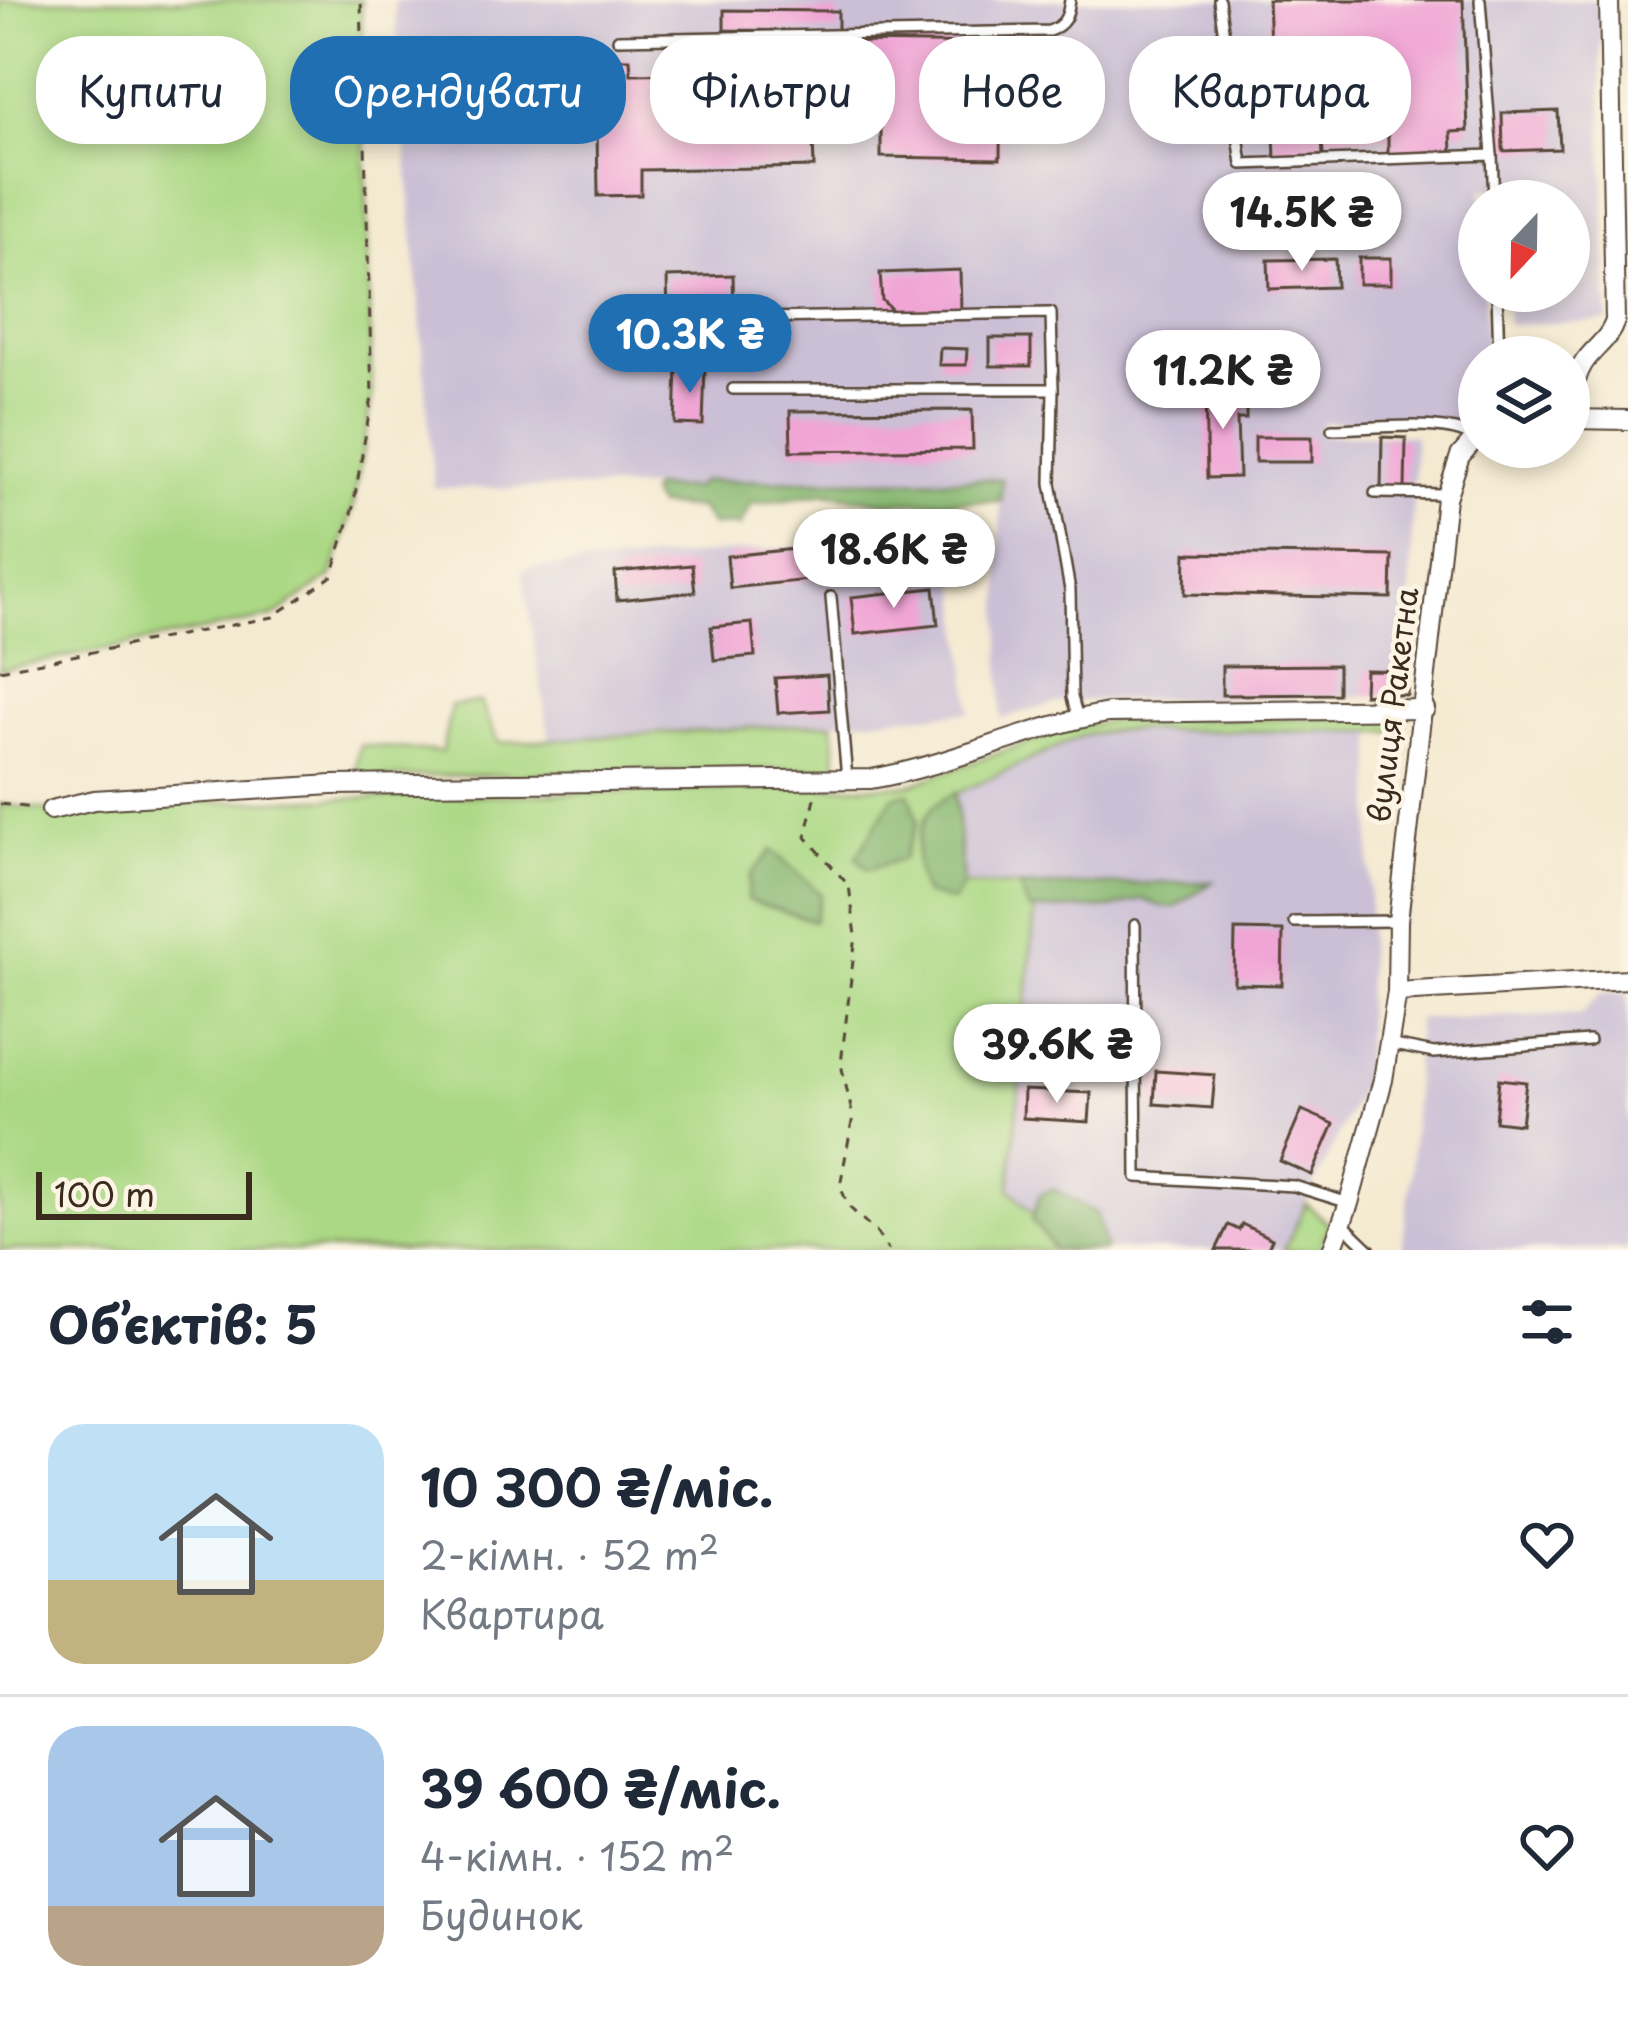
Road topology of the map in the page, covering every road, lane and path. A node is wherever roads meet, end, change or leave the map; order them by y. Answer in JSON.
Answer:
{"nodes":[{"id":1,"x":362,"y":0,"type":"edge"},
{"id":2,"x":1070,"y":0,"type":"edge"},
{"id":3,"x":1219,"y":0,"type":"edge"},
{"id":4,"x":1480,"y":0,"type":"edge"},
{"id":5,"x":1609,"y":0,"type":"edge"},
{"id":6,"x":626,"y":39,"type":"edge"},
{"id":7,"x":1492,"y":155,"type":"junction"},
{"id":8,"x":1493,"y":180,"type":"edge"},
{"id":9,"x":654,"y":320,"type":"dead end"},
{"id":10,"x":1590,"y":356,"type":"edge"},
{"id":11,"x":733,"y":389,"type":"dead end"},
{"id":12,"x":1054,"y":389,"type":"junction"},
{"id":13,"x":1590,"y":419,"type":"edge"},
{"id":14,"x":1628,"y":419,"type":"edge"},
{"id":15,"x":1332,"y":429,"type":"dead end"},
{"id":16,"x":1458,"y":430,"type":"edge"},
{"id":17,"x":1458,"y":462,"type":"edge"},
{"id":18,"x":1376,"y":494,"type":"dead end"},
{"id":19,"x":1448,"y":494,"type":"junction"},
{"id":20,"x":831,"y":597,"type":"dead end"},
{"id":21,"x":0,"y":670,"type":"edge"},
{"id":22,"x":1425,"y":709,"type":"junction"},
{"id":23,"x":1078,"y":718,"type":"junction"},
{"id":24,"x":847,"y":779,"type":"junction"},
{"id":25,"x":821,"y":780,"type":"junction"},
{"id":26,"x":0,"y":804,"type":"edge"},
{"id":27,"x":51,"y":810,"type":"joint"},
{"id":28,"x":1398,"y":921,"type":"junction"},
{"id":29,"x":1294,"y":922,"type":"dead end"},
{"id":30,"x":1135,"y":925,"type":"dead end"},
{"id":31,"x":1628,"y":980,"type":"edge"},
{"id":32,"x":1397,"y":992,"type":"junction"},
{"id":33,"x":1588,"y":1041,"type":"dead end"},
{"id":34,"x":1388,"y":1044,"type":"junction"},
{"id":35,"x":1349,"y":1203,"type":"junction"},
{"id":36,"x":1342,"y":1223,"type":"junction"},
{"id":37,"x":888,"y":1250,"type":"edge"},
{"id":38,"x":1332,"y":1250,"type":"edge"},
{"id":39,"x":1370,"y":1250,"type":"edge"}],
"edges":[{"from":1,"to":21,"type":"path"},
{"from":2,"to":6,"type":"lane"},
{"from":3,"to":7,"type":"lane"},
{"from":4,"to":7,"type":"lane"},
{"from":5,"to":10,"type":"street"},
{"from":7,"to":8,"type":"lane"},
{"from":9,"to":12,"type":"lane"},
{"from":11,"to":12,"type":"lane"},
{"from":12,"to":23,"type":"lane"},
{"from":13,"to":14,"type":"street"},
{"from":15,"to":16,"type":"lane"},
{"from":17,"to":19,"type":"street","name":"вулиця Ракетна"},
{"from":18,"to":19,"type":"lane"},
{"from":19,"to":22,"type":"street","name":"вулиця Ракетна"},
{"from":20,"to":24,"type":"lane"},
{"from":22,"to":23,"type":"street"},
{"from":22,"to":28,"type":"street","name":"вулиця Ракетна"},
{"from":23,"to":24,"type":"street"},
{"from":24,"to":25,"type":"street"},
{"from":25,"to":27,"type":"street"},
{"from":25,"to":37,"type":"path"},
{"from":26,"to":27,"type":"path"},
{"from":28,"to":29,"type":"lane"},
{"from":28,"to":32,"type":"street","name":"вулиця Ракетна"},
{"from":30,"to":35,"type":"lane"},
{"from":31,"to":32,"type":"street"},
{"from":32,"to":34,"type":"street","name":"вулиця Ракетна"},
{"from":33,"to":34,"type":"lane"},
{"from":34,"to":35,"type":"street","name":"вулиця Ракетна"},
{"from":35,"to":36,"type":"street","name":"вулиця Ракетна"},
{"from":36,"to":38,"type":"street","name":"вулиця Ракетна"},
{"from":36,"to":39,"type":"lane"}]}
